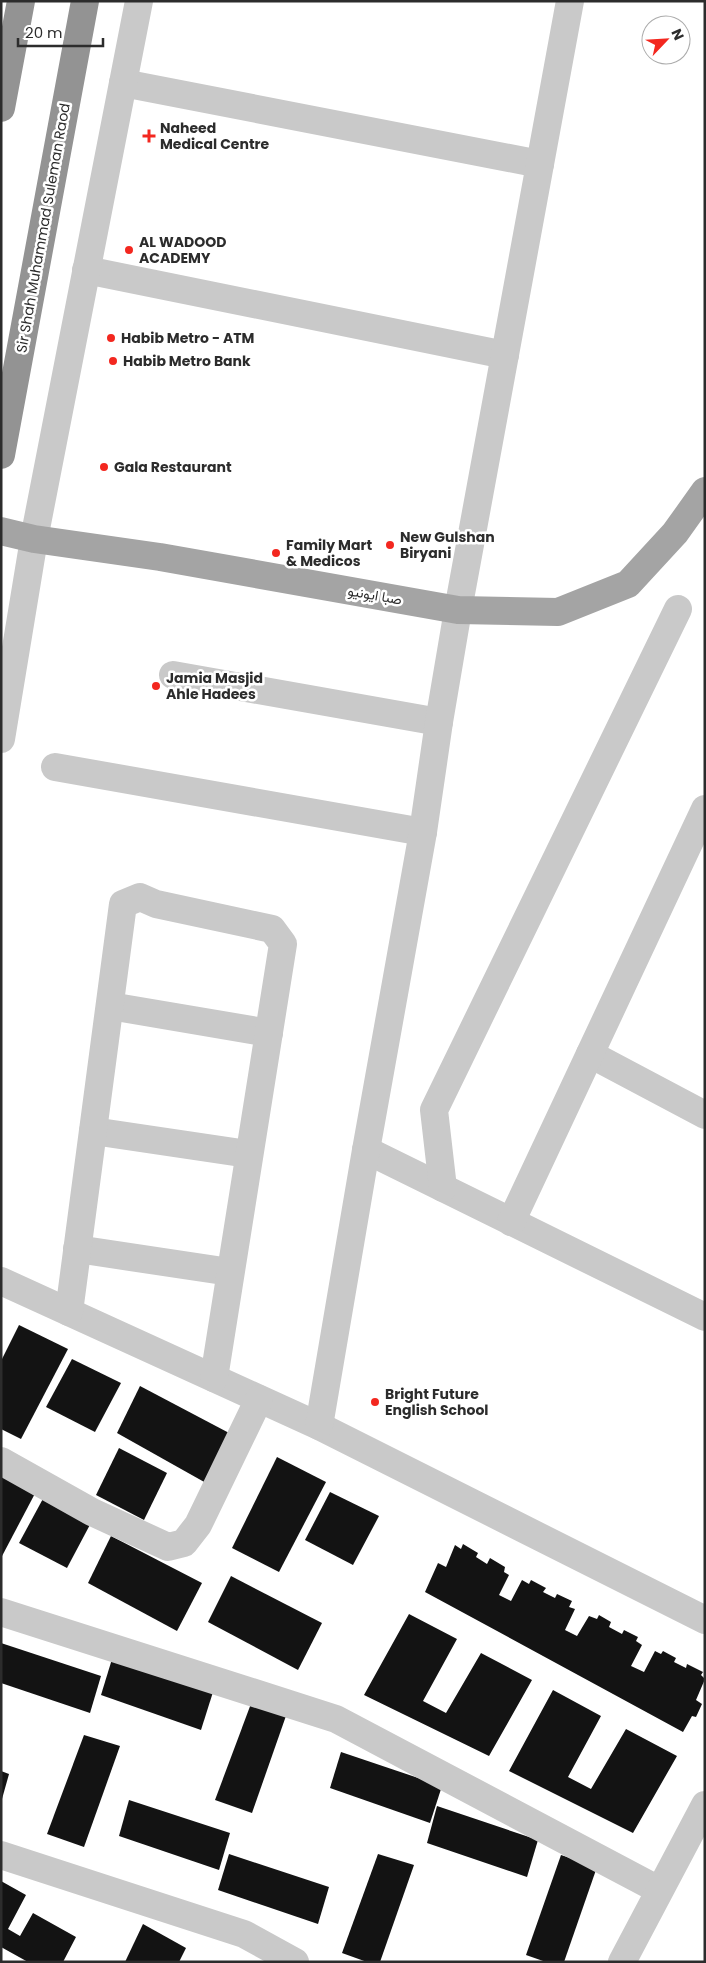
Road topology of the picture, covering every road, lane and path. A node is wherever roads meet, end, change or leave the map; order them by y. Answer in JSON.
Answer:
{"nodes":[{"id":1,"x":21,"y":1,"type":"edge"},
{"id":2,"x":85,"y":1,"type":"edge"},
{"id":3,"x":139,"y":1,"type":"edge"},
{"id":4,"x":570,"y":1,"type":"edge"},
{"id":5,"x":124,"y":83,"type":"junction"},
{"id":6,"x":1,"y":108,"type":"edge"},
{"id":7,"x":540,"y":164,"type":"junction"},
{"id":8,"x":86,"y":270,"type":"junction"},
{"id":9,"x":505,"y":354,"type":"junction"},
{"id":10,"x":1,"y":455,"type":"edge"},
{"id":11,"x":705,"y":491,"type":"edge"},
{"id":12,"x":1,"y":531,"type":"edge"},
{"id":13,"x":34,"y":539,"type":"junction"},
{"id":14,"x":678,"y":609,"type":"dead end"},
{"id":15,"x":458,"y":610,"type":"junction"},
{"id":16,"x":173,"y":675,"type":"dead end"},
{"id":17,"x":439,"y":722,"type":"junction"},
{"id":18,"x":1,"y":739,"type":"edge"},
{"id":19,"x":55,"y":767,"type":"dead end"},
{"id":20,"x":705,"y":809,"type":"edge"},
{"id":21,"x":423,"y":832,"type":"junction"},
{"id":22,"x":110,"y":1006,"type":"junction"},
{"id":23,"x":269,"y":1033,"type":"junction"},
{"id":24,"x":590,"y":1054,"type":"junction"},
{"id":25,"x":705,"y":1115,"type":"edge"},
{"id":26,"x":93,"y":1131,"type":"junction"},
{"id":27,"x":366,"y":1150,"type":"junction"},
{"id":28,"x":248,"y":1154,"type":"junction"},
{"id":29,"x":443,"y":1188,"type":"junction"},
{"id":30,"x":511,"y":1222,"type":"junction"},
{"id":31,"x":77,"y":1249,"type":"junction"},
{"id":32,"x":230,"y":1272,"type":"junction"},
{"id":33,"x":1,"y":1281,"type":"edge"},
{"id":34,"x":69,"y":1312,"type":"junction"},
{"id":35,"x":705,"y":1317,"type":"edge"},
{"id":36,"x":214,"y":1378,"type":"junction"},
{"id":37,"x":258,"y":1399,"type":"junction"},
{"id":38,"x":319,"y":1426,"type":"junction"},
{"id":39,"x":1,"y":1462,"type":"edge"},
{"id":40,"x":1,"y":1612,"type":"edge"},
{"id":41,"x":705,"y":1620,"type":"edge"},
{"id":42,"x":705,"y":1804,"type":"edge"},
{"id":43,"x":1,"y":1855,"type":"edge"},
{"id":44,"x":660,"y":1890,"type":"junction"},
{"id":45,"x":295,"y":1962,"type":"edge"},
{"id":46,"x":622,"y":1962,"type":"edge"}],
"edges":[{"from":1,"to":6,"type":"highway"},
{"from":2,"to":10,"type":"highway","name":"Sir Shah Muhammad Suleman Raod"},
{"from":3,"to":5,"type":"street"},
{"from":4,"to":7,"type":"street"},
{"from":5,"to":7,"type":"street"},
{"from":5,"to":8,"type":"street"},
{"from":7,"to":9,"type":"street"},
{"from":8,"to":9,"type":"street"},
{"from":8,"to":13,"type":"street"},
{"from":9,"to":15,"type":"street"},
{"from":11,"to":15,"type":"main road","name":"صبا ایونیو"},
{"from":12,"to":13,"type":"main road","name":"صبا ایونیو"},
{"from":13,"to":15,"type":"main road","name":"صبا ایونیو"},
{"from":13,"to":18,"type":"street"},
{"from":14,"to":29,"type":"street"},
{"from":15,"to":17,"type":"street"},
{"from":16,"to":17,"type":"street"},
{"from":17,"to":21,"type":"street"},
{"from":19,"to":21,"type":"street"},
{"from":20,"to":24,"type":"street"},
{"from":21,"to":27,"type":"street"},
{"from":22,"to":23,"type":"street"},
{"from":22,"to":23,"type":"street"},
{"from":22,"to":26,"type":"street"},
{"from":23,"to":28,"type":"street"},
{"from":24,"to":25,"type":"street"},
{"from":24,"to":30,"type":"street"},
{"from":26,"to":28,"type":"street"},
{"from":26,"to":31,"type":"street"},
{"from":27,"to":29,"type":"street"},
{"from":27,"to":38,"type":"street"},
{"from":28,"to":32,"type":"street"},
{"from":29,"to":30,"type":"street"},
{"from":30,"to":35,"type":"street"},
{"from":31,"to":32,"type":"street"},
{"from":31,"to":34,"type":"street"},
{"from":32,"to":36,"type":"street"},
{"from":33,"to":34,"type":"street"},
{"from":34,"to":36,"type":"street"},
{"from":36,"to":37,"type":"street"},
{"from":37,"to":38,"type":"street"},
{"from":37,"to":39,"type":"street"},
{"from":38,"to":41,"type":"street"},
{"from":40,"to":44,"type":"street"},
{"from":42,"to":44,"type":"street"},
{"from":43,"to":45,"type":"street"},
{"from":44,"to":46,"type":"street"}]}
